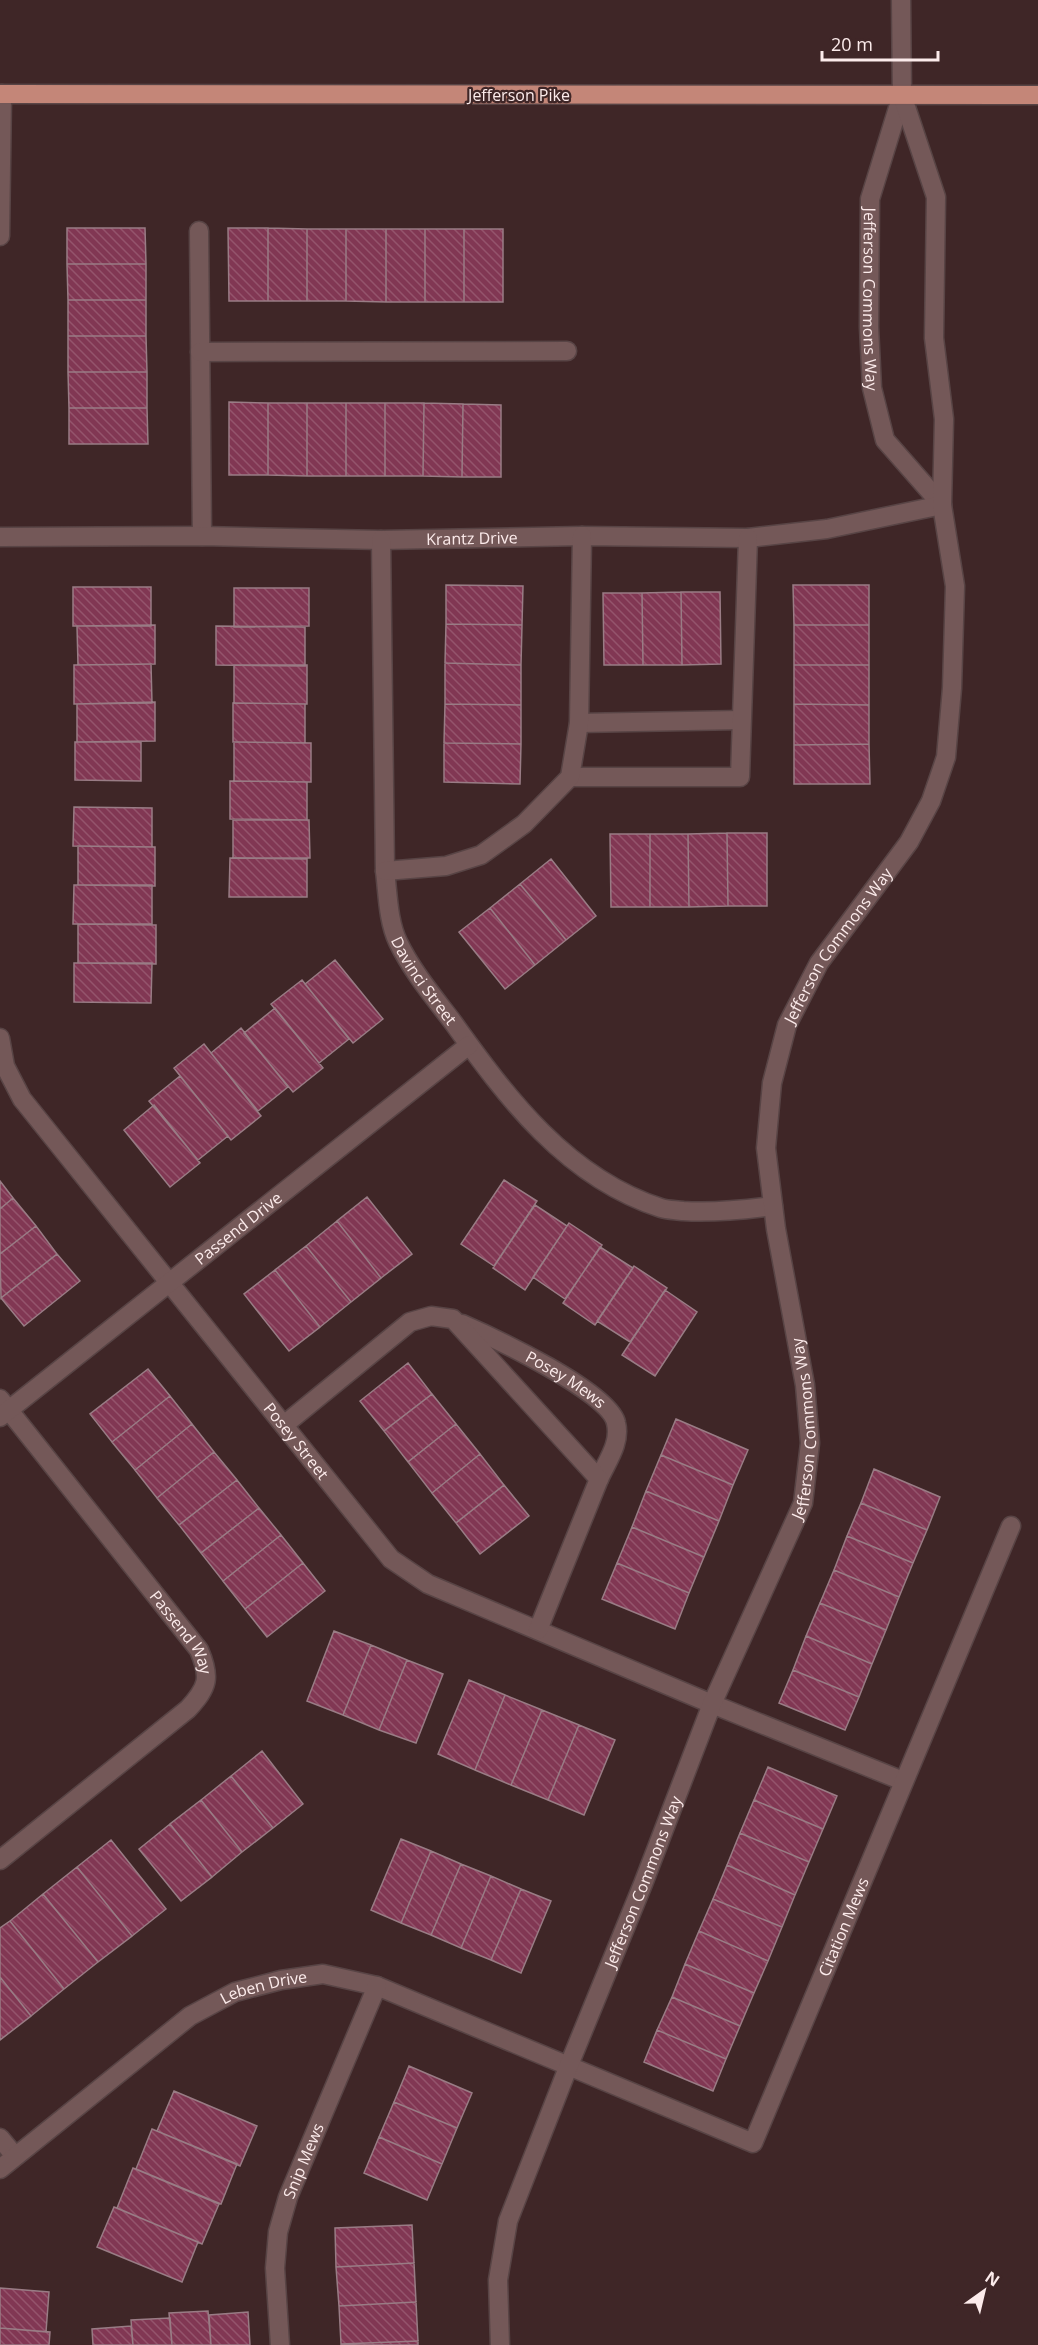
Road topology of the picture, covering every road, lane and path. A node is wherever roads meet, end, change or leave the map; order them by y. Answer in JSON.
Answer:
{"nodes":[{"id":1,"x":901,"y":0,"type":"edge"},
{"id":2,"x":1,"y":94,"type":"edge"},
{"id":3,"x":902,"y":95,"type":"junction"},
{"id":4,"x":1038,"y":95,"type":"edge"},
{"id":5,"x":199,"y":231,"type":"dead end"},
{"id":6,"x":0,"y":236,"type":"edge"},
{"id":7,"x":567,"y":351,"type":"dead end"},
{"id":8,"x":200,"y":352,"type":"junction"},
{"id":9,"x":942,"y":505,"type":"junction"},
{"id":10,"x":201,"y":536,"type":"junction"},
{"id":11,"x":582,"y":536,"type":"junction"},
{"id":12,"x":0,"y":537,"type":"edge"},
{"id":13,"x":748,"y":538,"type":"junction"},
{"id":14,"x":381,"y":540,"type":"junction"},
{"id":15,"x":741,"y":720,"type":"junction"},
{"id":16,"x":579,"y":723,"type":"junction"},
{"id":17,"x":570,"y":777,"type":"junction"},
{"id":18,"x":385,"y":872,"type":"junction"},
{"id":19,"x":0,"y":1038,"type":"edge"},
{"id":20,"x":469,"y":1045,"type":"junction"},
{"id":21,"x":773,"y":1206,"type":"junction"},
{"id":22,"x":169,"y":1284,"type":"junction"},
{"id":23,"x":453,"y":1320,"type":"junction"},
{"id":24,"x":3,"y":1409,"type":"edge"},
{"id":25,"x":284,"y":1425,"type":"junction"},
{"id":26,"x":599,"y":1479,"type":"junction"},
{"id":27,"x":1011,"y":1526,"type":"dead end"},
{"id":28,"x":538,"y":1630,"type":"junction"},
{"id":29,"x":712,"y":1704,"type":"junction"},
{"id":30,"x":903,"y":1781,"type":"junction"},
{"id":31,"x":0,"y":1860,"type":"edge"},
{"id":32,"x":377,"y":1986,"type":"junction"},
{"id":33,"x":569,"y":2065,"type":"junction"},
{"id":34,"x":0,"y":2138,"type":"edge"},
{"id":35,"x":15,"y":2156,"type":"junction"},
{"id":36,"x":0,"y":2169,"type":"edge"},
{"id":37,"x":280,"y":2345,"type":"edge"},
{"id":38,"x":500,"y":2345,"type":"edge"}],
"edges":[{"from":1,"to":3,"type":"street"},
{"from":2,"to":3,"type":"main road","name":"Jefferson Pike"},
{"from":2,"to":6,"type":"street"},
{"from":3,"to":4,"type":"main road","name":"Jefferson Pike"},
{"from":3,"to":9,"type":"street","name":"Jefferson Commons Way"},
{"from":3,"to":9,"type":"street","name":"Jefferson Commons Way"},
{"from":5,"to":8,"type":"street"},
{"from":7,"to":8,"type":"street"},
{"from":8,"to":10,"type":"street"},
{"from":9,"to":13,"type":"street","name":"Krantz Drive"},
{"from":9,"to":21,"type":"street","name":"Jefferson Commons Way"},
{"from":10,"to":12,"type":"street","name":"Krantz Drive"},
{"from":10,"to":14,"type":"street","name":"Krantz Drive"},
{"from":11,"to":13,"type":"street","name":"Krantz Drive"},
{"from":11,"to":14,"type":"street","name":"Krantz Drive"},
{"from":11,"to":16,"type":"street"},
{"from":13,"to":15,"type":"street"},
{"from":14,"to":18,"type":"street","name":"Davinci Street"},
{"from":15,"to":16,"type":"street"},
{"from":15,"to":17,"type":"street"},
{"from":16,"to":17,"type":"street"},
{"from":17,"to":18,"type":"street"},
{"from":18,"to":20,"type":"street","name":"Davinci Street"},
{"from":19,"to":22,"type":"street","name":"Posey Street"},
{"from":20,"to":21,"type":"street","name":"Davinci Street"},
{"from":20,"to":22,"type":"street","name":"Passend Drive"},
{"from":21,"to":29,"type":"street","name":"Jefferson Commons Way"},
{"from":22,"to":24,"type":"street","name":"Passend Drive"},
{"from":22,"to":25,"type":"street","name":"Posey Street"},
{"from":23,"to":25,"type":"street","name":"Posey Mews"},
{"from":23,"to":26,"type":"street","name":"Posey Mews"},
{"from":23,"to":26,"type":"street","name":"Posey Mews"},
{"from":24,"to":31,"type":"street","name":"Passend Way"},
{"from":25,"to":28,"type":"street","name":"Posey Street"},
{"from":26,"to":28,"type":"street","name":"Posey Mews"},
{"from":27,"to":30,"type":"street","name":"Citation Mews"},
{"from":28,"to":29,"type":"street","name":"Posey Street"},
{"from":29,"to":30,"type":"street","name":"Posey Street"},
{"from":29,"to":33,"type":"street","name":"Jefferson Commons Way"},
{"from":30,"to":33,"type":"street","name":"Citation Mews"},
{"from":32,"to":33,"type":"street","name":"Leben Drive"},
{"from":32,"to":35,"type":"street","name":"Leben Drive"},
{"from":32,"to":37,"type":"street","name":"Snip Mews"},
{"from":33,"to":38,"type":"street","name":"Jefferson Commons Way"},
{"from":34,"to":35,"type":"street"},
{"from":35,"to":36,"type":"street","name":"Leben Drive"}]}
